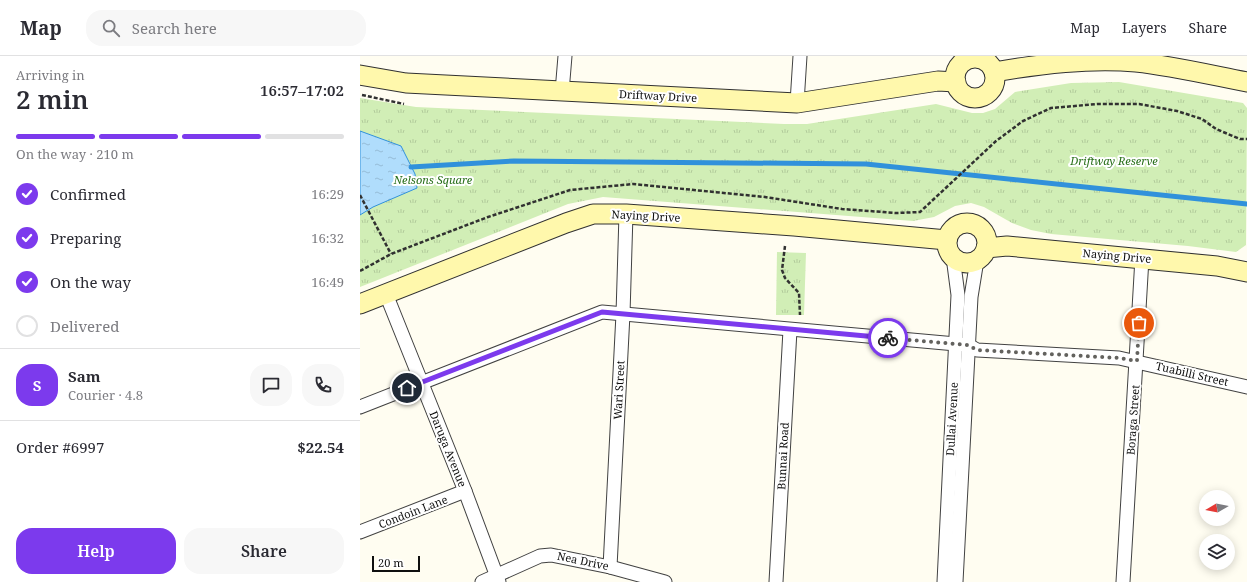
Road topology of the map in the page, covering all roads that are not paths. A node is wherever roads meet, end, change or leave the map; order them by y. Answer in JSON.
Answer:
{"nodes":[{"id":1,"x":565,"y":56,"type":"edge"},
{"id":2,"x":800,"y":56,"type":"edge"},
{"id":3,"x":964,"y":59,"type":"edge"},
{"id":4,"x":1137,"y":59,"type":"edge"},
{"id":5,"x":989,"y":63,"type":"edge"},
{"id":6,"x":360,"y":74,"type":"edge"},
{"id":7,"x":956,"y":82,"type":"junction"},
{"id":8,"x":1247,"y":82,"type":"edge"},
{"id":9,"x":562,"y":92,"type":"junction"},
{"id":10,"x":797,"y":102,"type":"junction"},
{"id":11,"x":626,"y":214,"type":"junction"},
{"id":12,"x":950,"y":248,"type":"junction"},
{"id":13,"x":982,"y":254,"type":"junction"},
{"id":14,"x":1142,"y":258,"type":"junction"},
{"id":15,"x":1247,"y":272,"type":"edge"},
{"id":16,"x":386,"y":294,"type":"junction"},
{"id":17,"x":360,"y":304,"type":"edge"},
{"id":18,"x":623,"y":314,"type":"junction"},
{"id":19,"x":790,"y":330,"type":"junction"},
{"id":20,"x":962,"y":344,"type":"junction"},
{"id":21,"x":1137,"y":361,"type":"junction"},
{"id":22,"x":422,"y":383,"type":"junction"},
{"id":23,"x":1247,"y":387,"type":"edge"},
{"id":24,"x":360,"y":407,"type":"edge"},
{"id":25,"x":465,"y":491,"type":"junction"},
{"id":26,"x":360,"y":532,"type":"edge"},
{"id":27,"x":610,"y":567,"type":"junction"},
{"id":28,"x":498,"y":579,"type":"edge"},
{"id":29,"x":482,"y":582,"type":"edge"},
{"id":30,"x":664,"y":582,"type":"edge"},
{"id":31,"x":776,"y":582,"type":"edge"},
{"id":32,"x":944,"y":582,"type":"edge"},
{"id":33,"x":956,"y":582,"type":"edge"},
{"id":34,"x":1123,"y":582,"type":"edge"}],
"edges":[{"from":1,"to":9,"type":"street"},
{"from":2,"to":10,"type":"street"},
{"from":3,"to":5,"type":"street"},
{"from":3,"to":7,"type":"street"},
{"from":4,"to":5,"type":"street"},
{"from":4,"to":8,"type":"street"},
{"from":5,"to":7,"type":"street"},
{"from":6,"to":9,"type":"street","name":"Driftway Drive"},
{"from":7,"to":10,"type":"street","name":"Driftway Drive"},
{"from":9,"to":10,"type":"street","name":"Driftway Drive"},
{"from":11,"to":12,"type":"street","name":"Naying Drive"},
{"from":11,"to":16,"type":"street","name":"Naying Drive"},
{"from":11,"to":18,"type":"street","name":"Wari Street"},
{"from":12,"to":13,"type":"street"},
{"from":12,"to":13,"type":"street"},
{"from":12,"to":20,"type":"street","name":"Dullai Avenue"},
{"from":13,"to":14,"type":"street","name":"Naying Drive"},
{"from":13,"to":20,"type":"street","name":"Dullai Avenue"},
{"from":14,"to":15,"type":"street","name":"Naying Drive"},
{"from":14,"to":21,"type":"street","name":"Boraga Street"},
{"from":16,"to":17,"type":"street","name":"Naying Drive"},
{"from":16,"to":22,"type":"street","name":"Daruga Avenue"},
{"from":18,"to":19,"type":"street"},
{"from":18,"to":22,"type":"street"},
{"from":18,"to":27,"type":"street","name":"Wari Street"},
{"from":19,"to":20,"type":"street"},
{"from":19,"to":31,"type":"street","name":"Bunnai Road"},
{"from":20,"to":21,"type":"street"},
{"from":20,"to":32,"type":"street","name":"Dullai Avenue"},
{"from":20,"to":33,"type":"street","name":"Dullai Avenue"},
{"from":21,"to":23,"type":"street","name":"Tuabilli Street"},
{"from":21,"to":34,"type":"street","name":"Boraga Street"},
{"from":22,"to":24,"type":"street"},
{"from":22,"to":25,"type":"street","name":"Daruga Avenue"},
{"from":25,"to":26,"type":"street","name":"Condoin Lane"},
{"from":25,"to":28,"type":"street","name":"Daruga Avenue"},
{"from":27,"to":28,"type":"street","name":"Nea Drive"},
{"from":27,"to":30,"type":"street","name":"Nea Drive"},
{"from":28,"to":29,"type":"street","name":"Nea Drive"}]}
